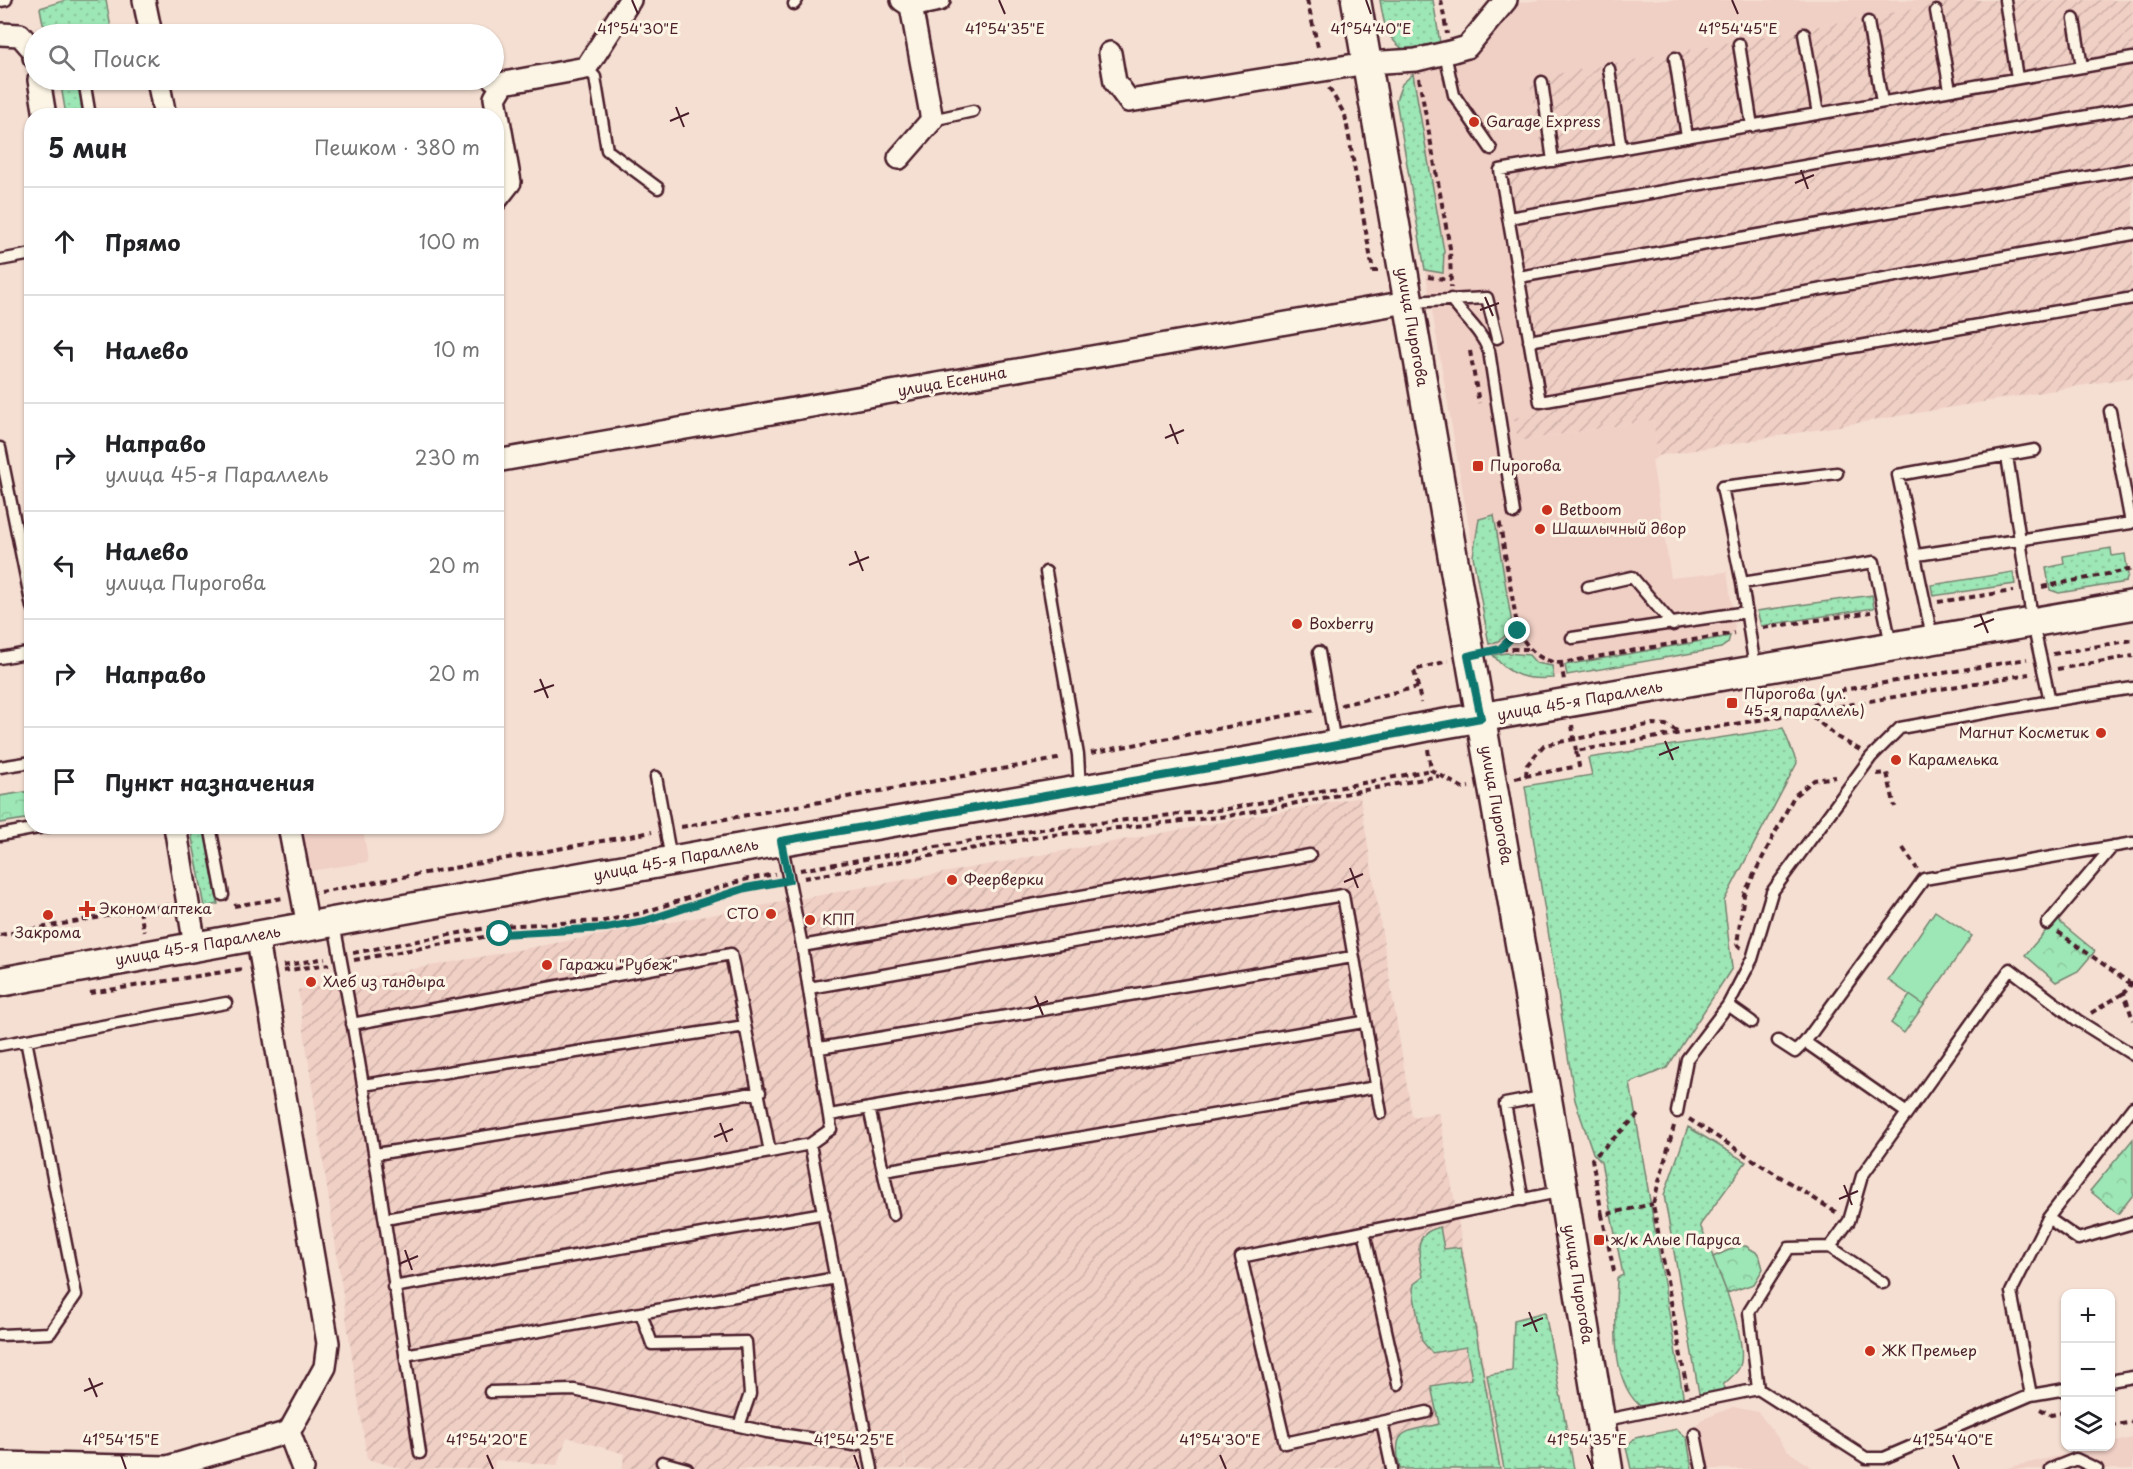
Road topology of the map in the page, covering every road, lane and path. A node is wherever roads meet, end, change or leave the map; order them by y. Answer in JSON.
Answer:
{"nodes":[{"id":1,"x":6,"y":0,"type":"edge"},
{"id":2,"x":144,"y":0,"type":"edge"},
{"id":3,"x":630,"y":0,"type":"edge"},
{"id":4,"x":939,"y":0,"type":"edge"},
{"id":5,"x":1356,"y":0,"type":"edge"},
{"id":6,"x":1441,"y":0,"type":"edge"},
{"id":7,"x":1506,"y":0,"type":"edge"},
{"id":8,"x":2005,"y":0,"type":"edge"},
{"id":9,"x":0,"y":1,"type":"edge"},
{"id":10,"x":907,"y":3,"type":"edge"},
{"id":11,"x":1936,"y":11,"type":"dead end"},
{"id":12,"x":2074,"y":19,"type":"dead end"},
{"id":13,"x":1868,"y":22,"type":"dead end"},
{"id":14,"x":149,"y":24,"type":"edge"},
{"id":15,"x":0,"y":34,"type":"edge"},
{"id":16,"x":1804,"y":34,"type":"dead end"},
{"id":17,"x":24,"y":40,"type":"edge"},
{"id":18,"x":1739,"y":44,"type":"dead end"},
{"id":19,"x":1110,"y":53,"type":"dead end"},
{"id":20,"x":1448,"y":53,"type":"junction"},
{"id":21,"x":1675,"y":58,"type":"dead end"},
{"id":22,"x":2133,"y":58,"type":"edge"},
{"id":23,"x":1416,"y":60,"type":"junction"},
{"id":24,"x":1367,"y":63,"type":"junction"},
{"id":25,"x":2082,"y":67,"type":"junction"},
{"id":26,"x":586,"y":68,"type":"junction"},
{"id":27,"x":1609,"y":69,"type":"dead end"},
{"id":28,"x":2017,"y":78,"type":"junction"},
{"id":29,"x":1542,"y":82,"type":"dead end"},
{"id":30,"x":504,"y":83,"type":"edge"},
{"id":31,"x":41,"y":90,"type":"edge"},
{"id":32,"x":86,"y":90,"type":"edge"},
{"id":33,"x":160,"y":90,"type":"edge"},
{"id":34,"x":493,"y":90,"type":"edge"},
{"id":35,"x":1950,"y":90,"type":"junction"},
{"id":36,"x":1882,"y":102,"type":"junction"},
{"id":37,"x":44,"y":108,"type":"edge"},
{"id":38,"x":89,"y":108,"type":"edge"},
{"id":39,"x":163,"y":108,"type":"edge"},
{"id":40,"x":497,"y":108,"type":"edge"},
{"id":41,"x":2133,"y":108,"type":"edge"},
{"id":42,"x":973,"y":111,"type":"dead end"},
{"id":43,"x":1818,"y":114,"type":"junction"},
{"id":44,"x":932,"y":120,"type":"junction"},
{"id":45,"x":1752,"y":126,"type":"junction"},
{"id":46,"x":1687,"y":137,"type":"junction"},
{"id":47,"x":504,"y":148,"type":"edge"},
{"id":48,"x":1491,"y":149,"type":"dead end"},
{"id":49,"x":1621,"y":149,"type":"junction"},
{"id":50,"x":899,"y":158,"type":"dead end"},
{"id":51,"x":1553,"y":161,"type":"junction"},
{"id":52,"x":2133,"y":169,"type":"edge"},
{"id":53,"x":658,"y":188,"type":"dead end"},
{"id":54,"x":504,"y":190,"type":"edge"},
{"id":55,"x":1509,"y":218,"type":"junction"},
{"id":56,"x":2133,"y":234,"type":"edge"},
{"id":57,"x":24,"y":256,"type":"edge"},
{"id":58,"x":0,"y":260,"type":"edge"},
{"id":59,"x":1519,"y":277,"type":"junction"},
{"id":60,"x":2133,"y":298,"type":"edge"},
{"id":61,"x":1451,"y":299,"type":"junction"},
{"id":62,"x":1407,"y":302,"type":"junction"},
{"id":63,"x":1497,"y":338,"type":"dead end"},
{"id":64,"x":1529,"y":341,"type":"junction"},
{"id":65,"x":1469,"y":346,"type":"dead end"},
{"id":66,"x":2110,"y":411,"type":"dead end"},
{"id":67,"x":1481,"y":414,"type":"dead end"},
{"id":68,"x":0,"y":448,"type":"edge"},
{"id":69,"x":2035,"y":450,"type":"dead end"},
{"id":70,"x":2007,"y":456,"type":"junction"},
{"id":71,"x":504,"y":460,"type":"edge"},
{"id":72,"x":1837,"y":473,"type":"dead end"},
{"id":73,"x":1514,"y":513,"type":"dead end"},
{"id":74,"x":1499,"y":516,"type":"dead end"},
{"id":75,"x":2132,"y":529,"type":"edge"},
{"id":76,"x":2019,"y":538,"type":"junction"},
{"id":77,"x":1917,"y":555,"type":"junction"},
{"id":78,"x":24,"y":567,"type":"edge"},
{"id":79,"x":1046,"y":572,"type":"dead end"},
{"id":80,"x":1742,"y":583,"type":"junction"},
{"id":81,"x":1588,"y":587,"type":"dead end"},
{"id":82,"x":2133,"y":605,"type":"edge"},
{"id":83,"x":1747,"y":612,"type":"junction"},
{"id":84,"x":1673,"y":624,"type":"junction"},
{"id":85,"x":2033,"y":624,"type":"junction"},
{"id":86,"x":1749,"y":630,"type":"junction"},
{"id":87,"x":1518,"y":631,"type":"junction"},
{"id":88,"x":1572,"y":638,"type":"dead end"},
{"id":89,"x":1933,"y":640,"type":"junction"},
{"id":90,"x":2133,"y":640,"type":"edge"},
{"id":91,"x":1891,"y":647,"type":"junction"},
{"id":92,"x":1500,"y":649,"type":"junction"},
{"id":93,"x":1529,"y":650,"type":"junction"},
{"id":94,"x":1319,"y":652,"type":"dead end"},
{"id":95,"x":24,"y":654,"type":"edge"},
{"id":96,"x":1468,"y":656,"type":"junction"},
{"id":97,"x":2041,"y":656,"type":"junction"},
{"id":98,"x":0,"y":658,"type":"edge"},
{"id":99,"x":1755,"y":671,"type":"junction"},
{"id":100,"x":1418,"y":687,"type":"dead end"},
{"id":101,"x":2133,"y":688,"type":"edge"},
{"id":102,"x":2050,"y":701,"type":"junction"},
{"id":103,"x":1481,"y":718,"type":"junction"},
{"id":104,"x":1681,"y":734,"type":"dead end"},
{"id":105,"x":1335,"y":743,"type":"junction"},
{"id":106,"x":1871,"y":757,"type":"junction"},
{"id":107,"x":24,"y":763,"type":"edge"},
{"id":108,"x":0,"y":767,"type":"edge"},
{"id":109,"x":1431,"y":770,"type":"dead end"},
{"id":110,"x":1859,"y":775,"type":"junction"},
{"id":111,"x":1440,"y":776,"type":"dead end"},
{"id":112,"x":1526,"y":776,"type":"dead end"},
{"id":113,"x":656,"y":777,"type":"dead end"},
{"id":114,"x":1080,"y":789,"type":"junction"},
{"id":115,"x":1895,"y":807,"type":"dead end"},
{"id":116,"x":24,"y":831,"type":"edge"},
{"id":117,"x":176,"y":834,"type":"edge"},
{"id":118,"x":212,"y":834,"type":"edge"},
{"id":119,"x":292,"y":834,"type":"edge"},
{"id":120,"x":0,"y":835,"type":"edge"},
{"id":121,"x":781,"y":841,"type":"junction"},
{"id":122,"x":2133,"y":843,"type":"edge"},
{"id":123,"x":2113,"y":846,"type":"junction"},
{"id":124,"x":1903,"y":848,"type":"dead end"},
{"id":125,"x":1310,"y":855,"type":"dead end"},
{"id":126,"x":672,"y":862,"type":"junction"},
{"id":127,"x":788,"y":876,"type":"junction"},
{"id":128,"x":1924,"y":879,"type":"junction"},
{"id":129,"x":223,"y":895,"type":"dead end"},
{"id":130,"x":187,"y":901,"type":"junction"},
{"id":131,"x":321,"y":924,"type":"junction"},
{"id":132,"x":2047,"y":924,"type":"joint"},
{"id":133,"x":0,"y":935,"type":"edge"},
{"id":134,"x":257,"y":935,"type":"junction"},
{"id":135,"x":195,"y":946,"type":"junction"},
{"id":136,"x":802,"y":946,"type":"junction"},
{"id":137,"x":1352,"y":957,"type":"junction"},
{"id":138,"x":340,"y":959,"type":"junction"},
{"id":139,"x":1752,"y":959,"type":"junction"},
{"id":140,"x":263,"y":970,"type":"junction"},
{"id":141,"x":0,"y":982,"type":"edge"},
{"id":142,"x":2132,"y":983,"type":"edge"},
{"id":143,"x":809,"y":988,"type":"junction"},
{"id":144,"x":2124,"y":993,"type":"junction"},
{"id":145,"x":82,"y":994,"type":"dead end"},
{"id":146,"x":226,"y":1004,"type":"dead end"},
{"id":147,"x":1728,"y":1005,"type":"junction"},
{"id":148,"x":2096,"y":1010,"type":"dead end"},
{"id":149,"x":2133,"y":1020,"type":"edge"},
{"id":150,"x":1364,"y":1022,"type":"junction"},
{"id":151,"x":1752,"y":1022,"type":"dead end"},
{"id":152,"x":352,"y":1024,"type":"junction"},
{"id":153,"x":745,"y":1026,"type":"junction"},
{"id":154,"x":26,"y":1040,"type":"junction"},
{"id":155,"x":1778,"y":1041,"type":"dead end"},
{"id":156,"x":1805,"y":1042,"type":"junction"},
{"id":157,"x":0,"y":1045,"type":"edge"},
{"id":158,"x":820,"y":1048,"type":"junction"},
{"id":159,"x":2133,"y":1055,"type":"edge"},
{"id":160,"x":363,"y":1085,"type":"junction"},
{"id":161,"x":1376,"y":1087,"type":"junction"},
{"id":162,"x":760,"y":1092,"type":"junction"},
{"id":163,"x":1546,"y":1096,"type":"junction"},
{"id":164,"x":2133,"y":1107,"type":"edge"},
{"id":165,"x":869,"y":1108,"type":"junction"},
{"id":166,"x":1677,"y":1112,"type":"junction"},
{"id":167,"x":1381,"y":1113,"type":"dead end"},
{"id":168,"x":1907,"y":1113,"type":"junction"},
{"id":169,"x":830,"y":1115,"type":"junction"},
{"id":170,"x":1638,"y":1115,"type":"dead end"},
{"id":171,"x":810,"y":1144,"type":"junction"},
{"id":172,"x":770,"y":1152,"type":"junction"},
{"id":173,"x":376,"y":1154,"type":"junction"},
{"id":174,"x":884,"y":1171,"type":"junction"},
{"id":175,"x":1563,"y":1191,"type":"junction"},
{"id":176,"x":1523,"y":1200,"type":"junction"},
{"id":177,"x":1653,"y":1204,"type":"junction"},
{"id":178,"x":824,"y":1213,"type":"junction"},
{"id":179,"x":893,"y":1215,"type":"dead end"},
{"id":180,"x":1602,"y":1215,"type":"junction"},
{"id":181,"x":2048,"y":1218,"type":"junction"},
{"id":182,"x":384,"y":1219,"type":"junction"},
{"id":183,"x":1849,"y":1221,"type":"junction"},
{"id":184,"x":2133,"y":1224,"type":"edge"},
{"id":185,"x":1364,"y":1232,"type":"junction"},
{"id":186,"x":1830,"y":1247,"type":"junction"},
{"id":187,"x":1614,"y":1271,"type":"dead end"},
{"id":188,"x":836,"y":1278,"type":"junction"},
{"id":189,"x":1882,"y":1283,"type":"dead end"},
{"id":190,"x":393,"y":1287,"type":"junction"},
{"id":191,"x":641,"y":1312,"type":"junction"},
{"id":192,"x":0,"y":1335,"type":"edge"},
{"id":193,"x":405,"y":1355,"type":"junction"},
{"id":194,"x":2133,"y":1377,"type":"edge"},
{"id":195,"x":2115,"y":1380,"type":"edge"},
{"id":196,"x":1398,"y":1384,"type":"dead end"},
{"id":197,"x":1758,"y":1389,"type":"junction"},
{"id":198,"x":2061,"y":1390,"type":"edge"},
{"id":199,"x":490,"y":1392,"type":"dead end"},
{"id":200,"x":2031,"y":1395,"type":"junction"},
{"id":201,"x":1690,"y":1405,"type":"junction"},
{"id":202,"x":1427,"y":1412,"type":"dead end"},
{"id":203,"x":1382,"y":1422,"type":"junction"},
{"id":204,"x":1600,"y":1422,"type":"junction"},
{"id":205,"x":2133,"y":1422,"type":"edge"},
{"id":206,"x":2115,"y":1425,"type":"edge"},
{"id":207,"x":739,"y":1426,"type":"junction"},
{"id":208,"x":289,"y":1432,"type":"junction"},
{"id":209,"x":1695,"y":1434,"type":"dead end"},
{"id":210,"x":865,"y":1442,"type":"junction"},
{"id":211,"x":420,"y":1453,"type":"dead end"},
{"id":212,"x":662,"y":1462,"type":"dead end"},
{"id":213,"x":0,"y":1463,"type":"edge"},
{"id":214,"x":303,"y":1469,"type":"edge"},
{"id":215,"x":687,"y":1469,"type":"edge"},
{"id":216,"x":872,"y":1469,"type":"edge"},
{"id":217,"x":1392,"y":1469,"type":"edge"},
{"id":218,"x":1608,"y":1469,"type":"edge"},
{"id":219,"x":1702,"y":1469,"type":"edge"},
{"id":220,"x":2051,"y":1469,"type":"edge"},
{"id":221,"x":2097,"y":1469,"type":"edge"}],
"edges":[{"from":1,"to":9,"type":"lane"},
{"from":2,"to":14,"type":"street"},
{"from":3,"to":26,"type":"street"},
{"from":4,"to":10,"type":"street"},
{"from":5,"to":24,"type":"main road","name":"улица Пирогова"},
{"from":6,"to":20,"type":"path"},
{"from":7,"to":20,"type":"street"},
{"from":8,"to":28,"type":"lane"},
{"from":10,"to":44,"type":"street"},
{"from":11,"to":35,"type":"lane"},
{"from":12,"to":25,"type":"lane"},
{"from":13,"to":36,"type":"lane"},
{"from":15,"to":17,"type":"street"},
{"from":16,"to":43,"type":"lane"},
{"from":18,"to":45,"type":"lane"},
{"from":19,"to":24,"type":"street"},
{"from":20,"to":23,"type":"street"},
{"from":20,"to":48,"type":"lane"},
{"from":21,"to":46,"type":"lane"},
{"from":22,"to":25,"type":"lane"},
{"from":23,"to":24,"type":"street"},
{"from":23,"to":61,"type":"path"},
{"from":24,"to":62,"type":"main road","name":"улица Пирогова"},
{"from":25,"to":28,"type":"lane"},
{"from":26,"to":30,"type":"street"},
{"from":26,"to":53,"type":"lane"},
{"from":27,"to":49,"type":"lane"},
{"from":28,"to":35,"type":"lane"},
{"from":29,"to":51,"type":"lane"},
{"from":31,"to":37,"type":"street"},
{"from":32,"to":38,"type":"lane"},
{"from":33,"to":39,"type":"street"},
{"from":34,"to":40,"type":"street"},
{"from":35,"to":36,"type":"lane"},
{"from":36,"to":43,"type":"lane"},
{"from":41,"to":55,"type":"lane"},
{"from":42,"to":44,"type":"lane"},
{"from":43,"to":45,"type":"lane"},
{"from":44,"to":50,"type":"street"},
{"from":45,"to":46,"type":"lane"},
{"from":46,"to":49,"type":"lane"},
{"from":47,"to":54,"type":"street"},
{"from":49,"to":51,"type":"lane"},
{"from":51,"to":55,"type":"lane"},
{"from":52,"to":59,"type":"lane"},
{"from":55,"to":59,"type":"lane"},
{"from":56,"to":64,"type":"lane"},
{"from":57,"to":58,"type":"lane"},
{"from":59,"to":64,"type":"lane"},
{"from":60,"to":64,"type":"lane"},
{"from":61,"to":62,"type":"lane"},
{"from":61,"to":63,"type":"lane"},
{"from":61,"to":73,"type":"lane"},
{"from":62,"to":71,"type":"street","name":"улица Есенина"},
{"from":62,"to":96,"type":"main road","name":"улица Пирогова"},
{"from":65,"to":67,"type":"path"},
{"from":66,"to":75,"type":"lane"},
{"from":68,"to":78,"type":"lane"},
{"from":69,"to":70,"type":"lane"},
{"from":70,"to":76,"type":"lane"},
{"from":70,"to":77,"type":"lane"},
{"from":72,"to":80,"type":"lane"},
{"from":74,"to":87,"type":"path"},
{"from":75,"to":76,"type":"lane"},
{"from":76,"to":77,"type":"lane"},
{"from":76,"to":85,"type":"lane"},
{"from":77,"to":89,"type":"lane"},
{"from":79,"to":114,"type":"lane"},
{"from":80,"to":83,"type":"lane"},
{"from":80,"to":91,"type":"lane"},
{"from":81,"to":84,"type":"lane"},
{"from":82,"to":85,"type":"main road","name":"улица 45-я Параллель"},
{"from":83,"to":84,"type":"lane"},
{"from":83,"to":86,"type":"lane"},
{"from":84,"to":88,"type":"lane"},
{"from":85,"to":89,"type":"main road","name":"улица 45-я Параллель"},
{"from":85,"to":97,"type":"lane"},
{"from":86,"to":93,"type":"path"},
{"from":86,"to":99,"type":"lane"},
{"from":87,"to":92,"type":"path"},
{"from":87,"to":93,"type":"path"},
{"from":89,"to":91,"type":"main road","name":"улица 45-я Параллель"},
{"from":90,"to":97,"type":"path"},
{"from":91,"to":99,"type":"main road","name":"улица 45-я Параллель"},
{"from":92,"to":93,"type":"path"},
{"from":92,"to":96,"type":"path"},
{"from":94,"to":105,"type":"lane"},
{"from":95,"to":98,"type":"lane"},
{"from":96,"to":100,"type":"path"},
{"from":96,"to":103,"type":"main road","name":"улица Пирогова"},
{"from":97,"to":102,"type":"lane"},
{"from":97,"to":106,"type":"path"},
{"from":99,"to":103,"type":"main road","name":"улица 45-я Параллель"},
{"from":101,"to":102,"type":"lane"},
{"from":102,"to":106,"type":"lane"},
{"from":103,"to":105,"type":"main road","name":"улица 45-я Параллель"},
{"from":103,"to":163,"type":"main road","name":"улица Пирогова"},
{"from":104,"to":112,"type":"path"},
{"from":105,"to":114,"type":"main road","name":"улица 45-я Параллель"},
{"from":106,"to":110,"type":"lane"},
{"from":107,"to":108,"type":"lane"},
{"from":109,"to":127,"type":"path"},
{"from":110,"to":115,"type":"path"},
{"from":110,"to":139,"type":"lane"},
{"from":110,"to":139,"type":"path"},
{"from":111,"to":127,"type":"path"},
{"from":113,"to":126,"type":"lane"},
{"from":114,"to":121,"type":"main road","name":"улица 45-я Параллель"},
{"from":116,"to":120,"type":"lane"},
{"from":117,"to":130,"type":"street"},
{"from":118,"to":129,"type":"lane"},
{"from":119,"to":131,"type":"street"},
{"from":121,"to":126,"type":"main road","name":"улица 45-я Параллель"},
{"from":121,"to":127,"type":"lane"},
{"from":122,"to":123,"type":"lane"},
{"from":123,"to":128,"type":"lane"},
{"from":123,"to":132,"type":"lane"},
{"from":124,"to":128,"type":"path"},
{"from":125,"to":136,"type":"lane"},
{"from":126,"to":131,"type":"main road","name":"улица 45-я Параллель"},
{"from":127,"to":136,"type":"lane"},
{"from":127,"to":138,"type":"path"},
{"from":127,"to":138,"type":"path"},
{"from":128,"to":156,"type":"lane"},
{"from":130,"to":133,"type":"path"},
{"from":130,"to":135,"type":"street"},
{"from":131,"to":134,"type":"main road","name":"улица 45-я Параллель"},
{"from":131,"to":138,"type":"lane"},
{"from":132,"to":142,"type":"path"},
{"from":134,"to":135,"type":"main road","name":"улица 45-я Параллель"},
{"from":134,"to":140,"type":"street"},
{"from":135,"to":141,"type":"main road","name":"улица 45-я Параллель"},
{"from":136,"to":143,"type":"lane"},
{"from":137,"to":143,"type":"lane"},
{"from":137,"to":150,"type":"lane"},
{"from":137,"to":158,"type":"lane"},
{"from":138,"to":140,"type":"path"},
{"from":138,"to":152,"type":"lane"},
{"from":139,"to":147,"type":"lane"},
{"from":140,"to":145,"type":"path"},
{"from":140,"to":208,"type":"street"},
{"from":142,"to":144,"type":"path"},
{"from":143,"to":158,"type":"lane"},
{"from":144,"to":148,"type":"path"},
{"from":144,"to":149,"type":"path"},
{"from":146,"to":154,"type":"lane"},
{"from":147,"to":151,"type":"lane"},
{"from":147,"to":166,"type":"lane"},
{"from":150,"to":161,"type":"lane"},
{"from":150,"to":165,"type":"lane"},
{"from":152,"to":153,"type":"lane"},
{"from":152,"to":160,"type":"lane"},
{"from":153,"to":160,"type":"lane"},
{"from":153,"to":162,"type":"lane"},
{"from":154,"to":157,"type":"lane"},
{"from":154,"to":192,"type":"lane"},
{"from":155,"to":156,"type":"lane"},
{"from":156,"to":168,"type":"lane"},
{"from":158,"to":169,"type":"lane"},
{"from":159,"to":168,"type":"lane"},
{"from":160,"to":173,"type":"lane"},
{"from":161,"to":167,"type":"lane"},
{"from":161,"to":174,"type":"lane"},
{"from":162,"to":172,"type":"lane"},
{"from":162,"to":173,"type":"lane"},
{"from":163,"to":175,"type":"main road","name":"улица Пирогова"},
{"from":163,"to":176,"type":"lane"},
{"from":164,"to":181,"type":"lane"},
{"from":165,"to":169,"type":"lane"},
{"from":165,"to":174,"type":"lane"},
{"from":166,"to":177,"type":"path"},
{"from":166,"to":183,"type":"path"},
{"from":168,"to":183,"type":"lane"},
{"from":169,"to":171,"type":"lane"},
{"from":170,"to":180,"type":"path"},
{"from":171,"to":172,"type":"lane"},
{"from":171,"to":178,"type":"lane"},
{"from":172,"to":182,"type":"lane"},
{"from":173,"to":182,"type":"lane"},
{"from":174,"to":179,"type":"lane"},
{"from":175,"to":176,"type":"lane"},
{"from":175,"to":204,"type":"main road","name":"улица Пирогова"},
{"from":176,"to":185,"type":"lane"},
{"from":177,"to":180,"type":"path"},
{"from":177,"to":201,"type":"path"},
{"from":178,"to":188,"type":"lane"},
{"from":178,"to":190,"type":"lane"},
{"from":180,"to":187,"type":"path"},
{"from":181,"to":184,"type":"lane"},
{"from":181,"to":200,"type":"lane"},
{"from":182,"to":190,"type":"lane"},
{"from":183,"to":186,"type":"lane"},
{"from":185,"to":196,"type":"lane"},
{"from":185,"to":203,"type":"lane"},
{"from":186,"to":189,"type":"lane"},
{"from":186,"to":197,"type":"lane"},
{"from":188,"to":191,"type":"lane"},
{"from":188,"to":210,"type":"lane"},
{"from":190,"to":193,"type":"lane"},
{"from":191,"to":193,"type":"lane"},
{"from":191,"to":207,"type":"lane"},
{"from":193,"to":211,"type":"lane"},
{"from":194,"to":195,"type":"lane"},
{"from":197,"to":200,"type":"lane"},
{"from":197,"to":201,"type":"lane"},
{"from":198,"to":200,"type":"lane"},
{"from":199,"to":207,"type":"lane"},
{"from":201,"to":204,"type":"lane"},
{"from":202,"to":203,"type":"lane"},
{"from":203,"to":217,"type":"lane"},
{"from":204,"to":218,"type":"main road","name":"улица Пирогова"},
{"from":205,"to":206,"type":"path"},
{"from":207,"to":210,"type":"lane"},
{"from":208,"to":213,"type":"street"},
{"from":208,"to":214,"type":"street"},
{"from":209,"to":219,"type":"lane"},
{"from":210,"to":216,"type":"lane"},
{"from":212,"to":215,"type":"lane"},
{"from":220,"to":221,"type":"lane"}]}
